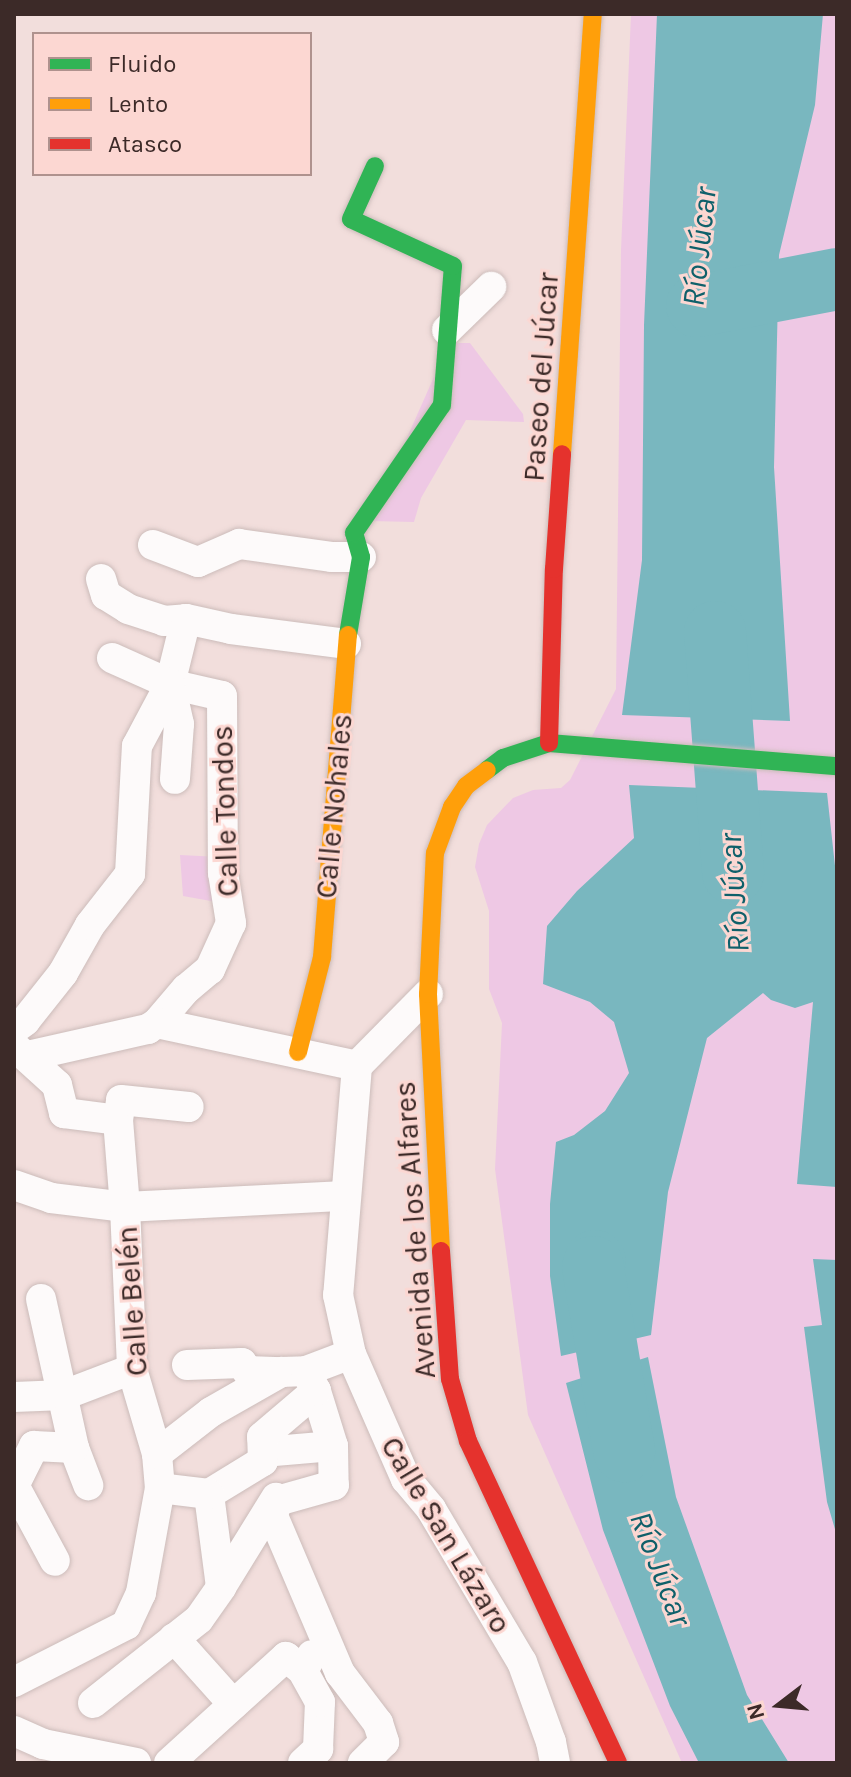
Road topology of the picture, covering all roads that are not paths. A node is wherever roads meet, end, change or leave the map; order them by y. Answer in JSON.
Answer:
{"nodes":[{"id":1,"x":593,"y":14,"type":"edge"},
{"id":2,"x":375,"y":166,"type":"dead end"},
{"id":3,"x":491,"y":287,"type":"dead end"},
{"id":4,"x":447,"y":330,"type":"junction"},
{"id":5,"x":153,"y":545,"type":"dead end"},
{"id":6,"x":361,"y":557,"type":"junction"},
{"id":7,"x":101,"y":579,"type":"dead end"},
{"id":8,"x":186,"y":619,"type":"junction"},
{"id":9,"x":346,"y":644,"type":"junction"},
{"id":10,"x":112,"y":658,"type":"dead end"},
{"id":11,"x":170,"y":684,"type":"junction"},
{"id":12,"x":549,"y":743,"type":"junction"},
{"id":13,"x":833,"y":766,"type":"edge"},
{"id":14,"x":175,"y":779,"type":"dead end"},
{"id":15,"x":428,"y":994,"type":"junction"},
{"id":16,"x":157,"y":1023,"type":"junction"},
{"id":17,"x":14,"y":1029,"type":"edge"},
{"id":18,"x":21,"y":1051,"type":"edge"},
{"id":19,"x":298,"y":1052,"type":"junction"},
{"id":20,"x":357,"y":1066,"type":"junction"},
{"id":21,"x":189,"y":1107,"type":"dead end"},
{"id":22,"x":118,"y":1120,"type":"junction"},
{"id":23,"x":14,"y":1185,"type":"edge"},
{"id":24,"x":345,"y":1196,"type":"junction"},
{"id":25,"x":125,"y":1207,"type":"junction"},
{"id":26,"x":41,"y":1299,"type":"dead end"},
{"id":27,"x":351,"y":1354,"type":"junction"},
{"id":28,"x":187,"y":1365,"type":"dead end"},
{"id":29,"x":132,"y":1369,"type":"junction"},
{"id":30,"x":301,"y":1378,"type":"junction"},
{"id":31,"x":64,"y":1395,"type":"junction"},
{"id":32,"x":14,"y":1397,"type":"edge"},
{"id":33,"x":333,"y":1446,"type":"junction"},
{"id":34,"x":74,"y":1448,"type":"junction"},
{"id":35,"x":157,"y":1454,"type":"junction"},
{"id":36,"x":263,"y":1456,"type":"junction"},
{"id":37,"x":88,"y":1485,"type":"dead end"},
{"id":38,"x":14,"y":1486,"type":"edge"},
{"id":39,"x":160,"y":1488,"type":"junction"},
{"id":40,"x":209,"y":1494,"type":"junction"},
{"id":41,"x":277,"y":1501,"type":"junction"},
{"id":42,"x":55,"y":1561,"type":"dead end"},
{"id":43,"x":221,"y":1587,"type":"junction"},
{"id":44,"x":126,"y":1625,"type":"junction"},
{"id":45,"x":324,"y":1632,"type":"junction"},
{"id":46,"x":163,"y":1648,"type":"junction"},
{"id":47,"x":303,"y":1671,"type":"junction"},
{"id":48,"x":14,"y":1682,"type":"edge"},
{"id":49,"x":93,"y":1703,"type":"dead end"},
{"id":50,"x":233,"y":1704,"type":"junction"},
{"id":51,"x":14,"y":1731,"type":"edge"},
{"id":52,"x":136,"y":1763,"type":"edge"},
{"id":53,"x":169,"y":1763,"type":"edge"},
{"id":54,"x":303,"y":1763,"type":"edge"},
{"id":55,"x":363,"y":1763,"type":"edge"},
{"id":56,"x":555,"y":1763,"type":"edge"},
{"id":57,"x":618,"y":1763,"type":"edge"}],
"edges":[{"from":1,"to":12,"type":"street","name":"Paseo del Júcar"},
{"from":2,"to":4,"type":"street","name":"Calle Nohales"},
{"from":3,"to":4,"type":"street"},
{"from":4,"to":6,"type":"street","name":"Calle Nohales"},
{"from":5,"to":6,"type":"street"},
{"from":6,"to":9,"type":"street","name":"Calle Nohales"},
{"from":7,"to":8,"type":"street"},
{"from":8,"to":9,"type":"street"},
{"from":8,"to":11,"type":"street"},
{"from":9,"to":19,"type":"street","name":"Calle Nohales"},
{"from":10,"to":11,"type":"street"},
{"from":11,"to":14,"type":"street"},
{"from":11,"to":16,"type":"street","name":"Calle Tondos"},
{"from":11,"to":17,"type":"street"},
{"from":12,"to":13,"type":"street"},
{"from":12,"to":15,"type":"street"},
{"from":15,"to":20,"type":"street"},
{"from":15,"to":57,"type":"street","name":"Avenida de los Alfares"},
{"from":16,"to":18,"type":"street"},
{"from":16,"to":19,"type":"street"},
{"from":18,"to":22,"type":"street"},
{"from":19,"to":20,"type":"street"},
{"from":20,"to":24,"type":"street","name":"Calle San Lázaro"},
{"from":21,"to":22,"type":"street"},
{"from":22,"to":25,"type":"street"},
{"from":23,"to":25,"type":"street","name":"Calle Belén"},
{"from":24,"to":25,"type":"street","name":"Calle Belén"},
{"from":24,"to":27,"type":"street","name":"Calle San Lázaro"},
{"from":25,"to":29,"type":"street","name":"Calle Belén"},
{"from":26,"to":31,"type":"street"},
{"from":27,"to":30,"type":"street"},
{"from":27,"to":56,"type":"street","name":"Calle San Lázaro"},
{"from":28,"to":30,"type":"street"},
{"from":29,"to":31,"type":"street"},
{"from":29,"to":35,"type":"street","name":"Calle Belén"},
{"from":30,"to":33,"type":"street"},
{"from":30,"to":35,"type":"street"},
{"from":30,"to":36,"type":"street"},
{"from":31,"to":32,"type":"street"},
{"from":31,"to":34,"type":"street"},
{"from":33,"to":36,"type":"street"},
{"from":33,"to":41,"type":"street"},
{"from":34,"to":37,"type":"street"},
{"from":34,"to":38,"type":"street"},
{"from":35,"to":39,"type":"street","name":"Calle Belén"},
{"from":36,"to":40,"type":"street"},
{"from":36,"to":41,"type":"street"},
{"from":38,"to":42,"type":"street"},
{"from":39,"to":40,"type":"street"},
{"from":39,"to":44,"type":"street","name":"Calle Belén"},
{"from":40,"to":43,"type":"street"},
{"from":41,"to":43,"type":"street"},
{"from":41,"to":45,"type":"street"},
{"from":43,"to":46,"type":"street"},
{"from":44,"to":46,"type":"street"},
{"from":44,"to":48,"type":"street"},
{"from":45,"to":47,"type":"street"},
{"from":45,"to":55,"type":"street"},
{"from":46,"to":49,"type":"street"},
{"from":46,"to":50,"type":"street"},
{"from":47,"to":50,"type":"street"},
{"from":47,"to":54,"type":"street"},
{"from":50,"to":53,"type":"street"},
{"from":51,"to":52,"type":"street"}]}
